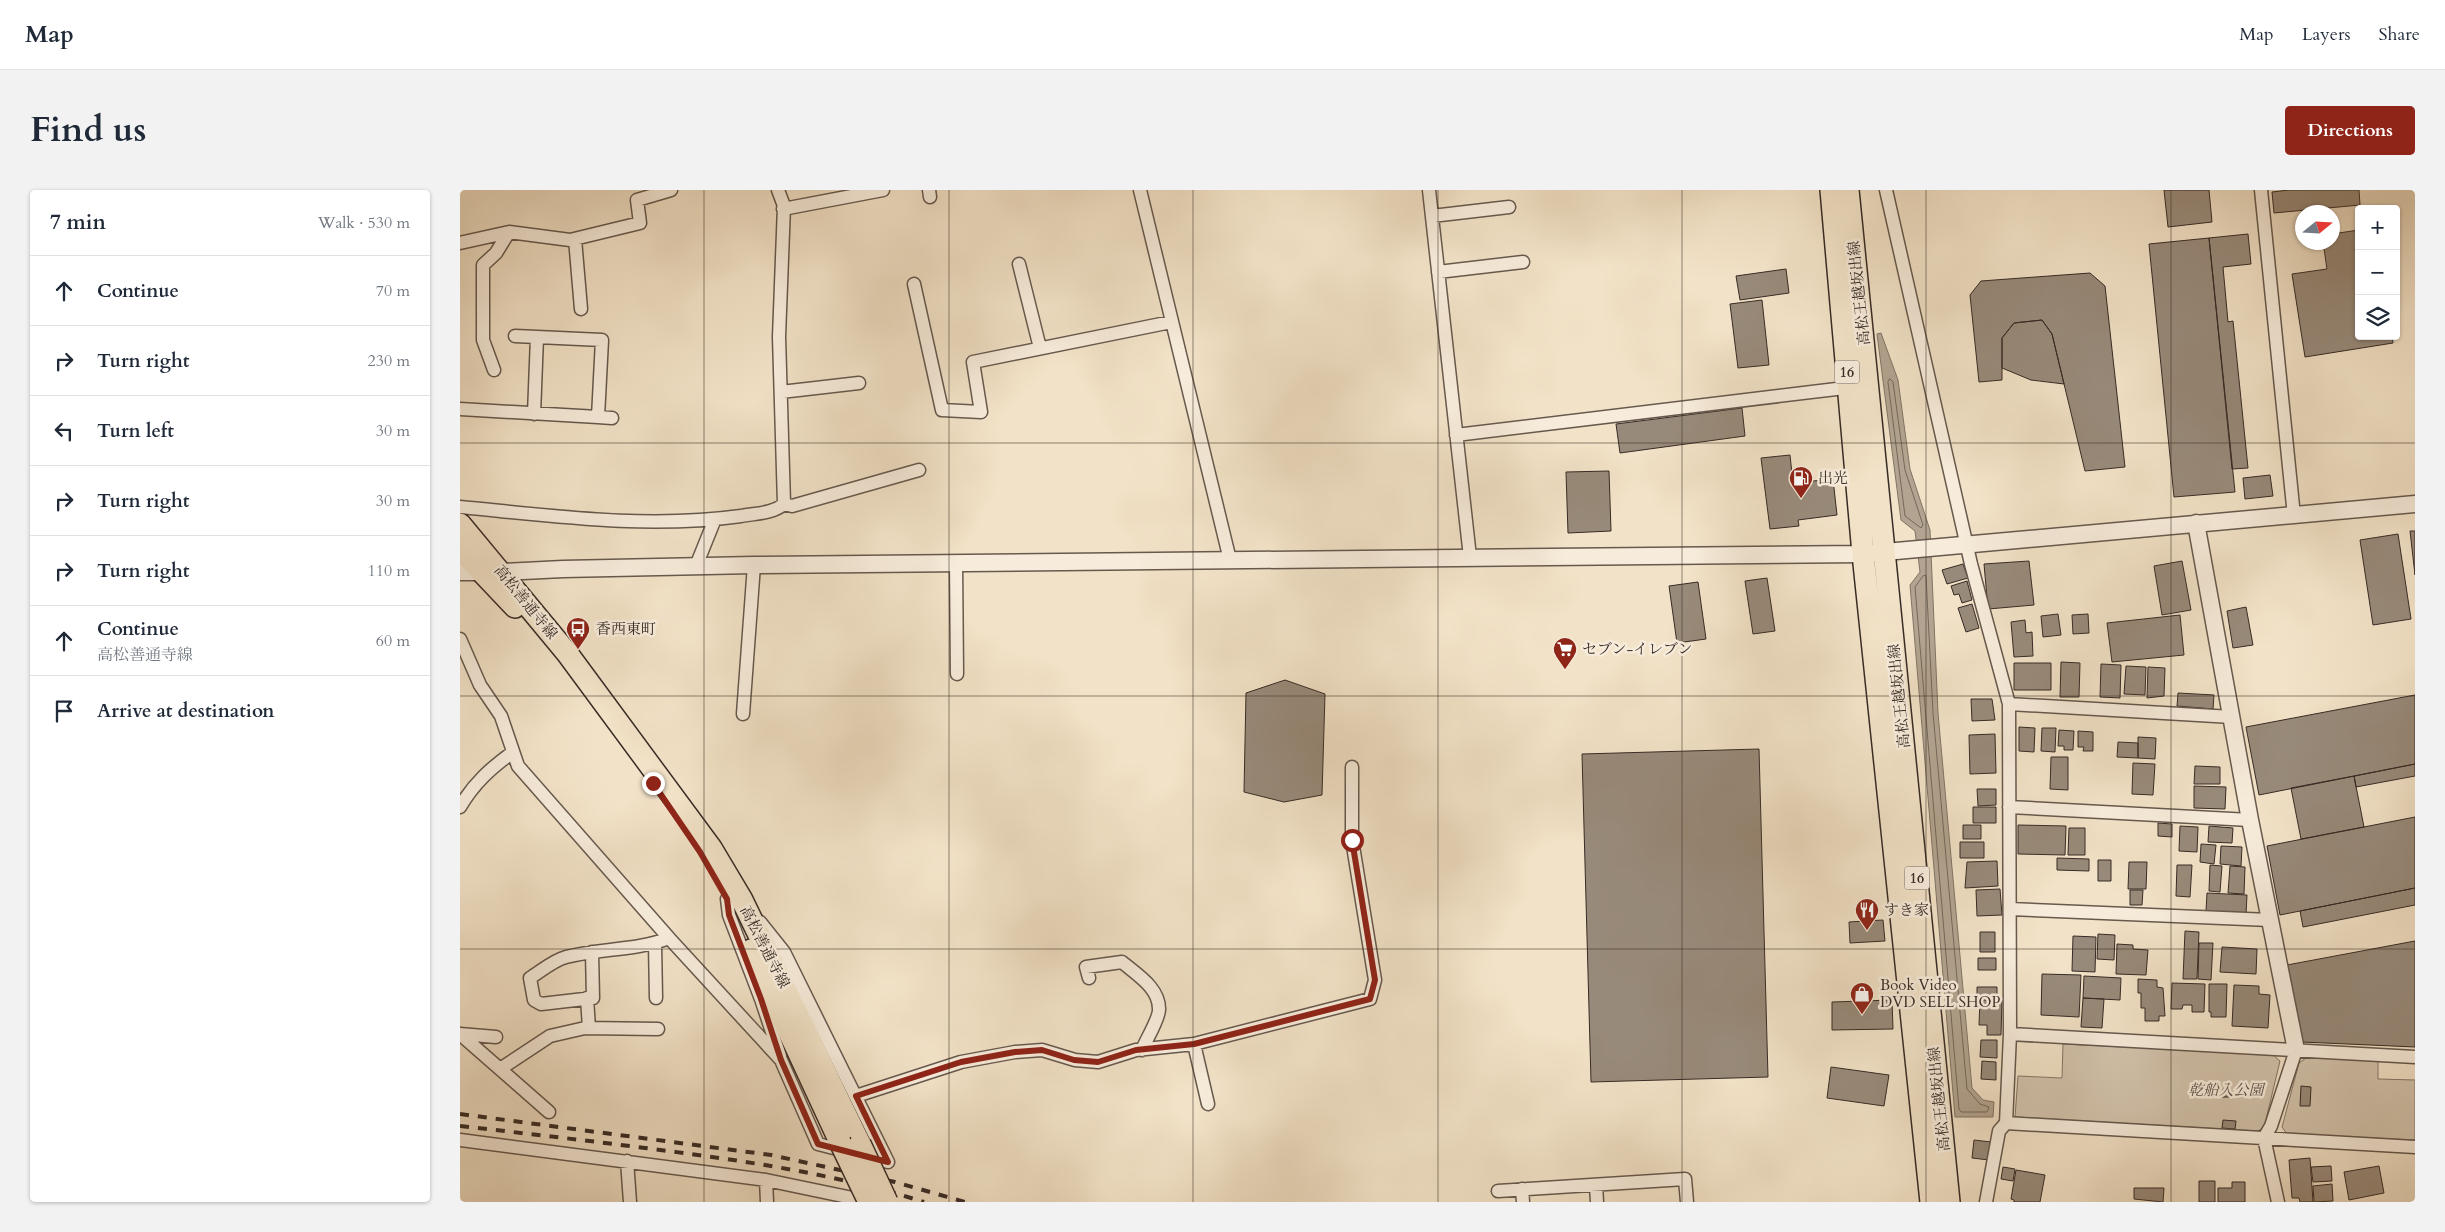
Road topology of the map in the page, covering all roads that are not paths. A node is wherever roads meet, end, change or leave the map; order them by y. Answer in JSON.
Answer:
{"nodes":[{"id":1,"x":670,"y":190,"type":"edge"},
{"id":2,"x":778,"y":190,"type":"edge"},
{"id":3,"x":883,"y":190,"type":"edge"},
{"id":4,"x":1140,"y":190,"type":"edge"},
{"id":5,"x":1430,"y":190,"type":"edge"},
{"id":6,"x":1831,"y":190,"type":"edge"},
{"id":7,"x":1848,"y":190,"type":"edge"},
{"id":8,"x":1886,"y":190,"type":"edge"},
{"id":9,"x":2261,"y":190,"type":"edge"},
{"id":10,"x":1509,"y":207,"type":"dead end"},
{"id":11,"x":783,"y":209,"type":"junction"},
{"id":12,"x":1432,"y":216,"type":"junction"},
{"id":13,"x":509,"y":232,"type":"junction"},
{"id":14,"x":575,"y":239,"type":"junction"},
{"id":15,"x":460,"y":243,"type":"edge"},
{"id":16,"x":1523,"y":262,"type":"dead end"},
{"id":17,"x":1019,"y":264,"type":"dead end"},
{"id":18,"x":1438,"y":272,"type":"junction"},
{"id":19,"x":914,"y":284,"type":"dead end"},
{"id":20,"x":581,"y":309,"type":"dead end"},
{"id":21,"x":1171,"y":322,"type":"junction"},
{"id":22,"x":515,"y":336,"type":"dead end"},
{"id":23,"x":538,"y":337,"type":"junction"},
{"id":24,"x":1040,"y":348,"type":"junction"},
{"id":25,"x":494,"y":370,"type":"dead end"},
{"id":26,"x":859,"y":383,"type":"dead end"},
{"id":27,"x":1869,"y":385,"type":"junction"},
{"id":28,"x":1848,"y":387,"type":"junction"},
{"id":29,"x":781,"y":392,"type":"junction"},
{"id":30,"x":460,"y":409,"type":"edge"},
{"id":31,"x":534,"y":414,"type":"junction"},
{"id":32,"x":598,"y":417,"type":"junction"},
{"id":33,"x":612,"y":418,"type":"dead end"},
{"id":34,"x":1456,"y":434,"type":"junction"},
{"id":35,"x":919,"y":470,"type":"dead end"},
{"id":36,"x":784,"y":504,"type":"junction"},
{"id":37,"x":2415,"y":504,"type":"edge"},
{"id":38,"x":460,"y":507,"type":"edge"},
{"id":39,"x":2294,"y":516,"type":"junction"},
{"id":40,"x":715,"y":519,"type":"junction"},
{"id":41,"x":2196,"y":523,"type":"junction"},
{"id":42,"x":1968,"y":546,"type":"junction"},
{"id":43,"x":1885,"y":553,"type":"junction"},
{"id":44,"x":465,"y":554,"type":"edge"},
{"id":45,"x":1863,"y":554,"type":"junction"},
{"id":46,"x":1470,"y":557,"type":"junction"},
{"id":47,"x":1230,"y":560,"type":"junction"},
{"id":48,"x":956,"y":563,"type":"junction"},
{"id":49,"x":754,"y":565,"type":"junction"},
{"id":50,"x":696,"y":566,"type":"junction"},
{"id":51,"x":502,"y":572,"type":"junction"},
{"id":52,"x":460,"y":639,"type":"edge"},
{"id":53,"x":957,"y":674,"type":"dead end"},
{"id":54,"x":2008,"y":704,"type":"junction"},
{"id":55,"x":743,"y":714,"type":"dead end"},
{"id":56,"x":2232,"y":717,"type":"junction"},
{"id":57,"x":513,"y":752,"type":"junction"},
{"id":58,"x":1352,"y":767,"type":"dead end"},
{"id":59,"x":460,"y":807,"type":"edge"},
{"id":60,"x":2009,"y":808,"type":"junction"},
{"id":61,"x":2250,"y":820,"type":"junction"},
{"id":62,"x":734,"y":900,"type":"junction"},
{"id":63,"x":2010,"y":909,"type":"junction"},
{"id":64,"x":2270,"y":920,"type":"junction"},
{"id":65,"x":668,"y":938,"type":"junction"},
{"id":66,"x":655,"y":944,"type":"junction"},
{"id":67,"x":592,"y":952,"type":"junction"},
{"id":68,"x":1089,"y":978,"type":"dead end"},
{"id":69,"x":587,"y":998,"type":"junction"},
{"id":70,"x":656,"y":998,"type":"dead end"},
{"id":71,"x":589,"y":1028,"type":"junction"},
{"id":72,"x":658,"y":1029,"type":"dead end"},
{"id":73,"x":460,"y":1034,"type":"edge"},
{"id":74,"x":2010,"y":1034,"type":"junction"},
{"id":75,"x":496,"y":1037,"type":"dead end"},
{"id":76,"x":1194,"y":1044,"type":"junction"},
{"id":77,"x":1142,"y":1050,"type":"junction"},
{"id":78,"x":2296,"y":1050,"type":"junction"},
{"id":79,"x":2415,"y":1057,"type":"edge"},
{"id":80,"x":781,"y":1060,"type":"junction"},
{"id":81,"x":500,"y":1069,"type":"junction"},
{"id":82,"x":856,"y":1096,"type":"junction"},
{"id":83,"x":1208,"y":1104,"type":"dead end"},
{"id":84,"x":549,"y":1112,"type":"dead end"},
{"id":85,"x":2006,"y":1123,"type":"junction"},
{"id":86,"x":2264,"y":1138,"type":"junction"},
{"id":87,"x":460,"y":1140,"type":"edge"},
{"id":88,"x":850,"y":1143,"type":"junction"},
{"id":89,"x":2415,"y":1147,"type":"edge"},
{"id":90,"x":627,"y":1161,"type":"junction"},
{"id":91,"x":766,"y":1180,"type":"junction"},
{"id":92,"x":1596,"y":1185,"type":"junction"},
{"id":93,"x":1498,"y":1191,"type":"dead end"},
{"id":94,"x":1523,"y":1196,"type":"edge"},
{"id":95,"x":845,"y":1198,"type":"edge"},
{"id":96,"x":630,"y":1202,"type":"edge"},
{"id":97,"x":767,"y":1202,"type":"edge"},
{"id":98,"x":870,"y":1202,"type":"edge"},
{"id":99,"x":886,"y":1202,"type":"edge"},
{"id":100,"x":1597,"y":1202,"type":"edge"},
{"id":101,"x":1687,"y":1202,"type":"edge"},
{"id":102,"x":1931,"y":1202,"type":"edge"},
{"id":103,"x":1949,"y":1202,"type":"edge"},
{"id":104,"x":1986,"y":1202,"type":"edge"},
{"id":105,"x":2278,"y":1202,"type":"edge"}],
"edges":[{"from":1,"to":14,"type":"street"},
{"from":2,"to":11,"type":"street"},
{"from":3,"to":11,"type":"street"},
{"from":4,"to":21,"type":"street"},
{"from":5,"to":12,"type":"street"},
{"from":6,"to":28,"type":"main road","name":"高松王越坂出線","number":"16"},
{"from":7,"to":27,"type":"main road","name":"高松王越坂出線","number":"16"},
{"from":8,"to":42,"type":"street"},
{"from":9,"to":39,"type":"street"},
{"from":10,"to":12,"type":"street"},
{"from":11,"to":29,"type":"street"},
{"from":12,"to":18,"type":"street"},
{"from":13,"to":14,"type":"street"},
{"from":13,"to":15,"type":"street"},
{"from":13,"to":25,"type":"street"},
{"from":14,"to":20,"type":"street"},
{"from":16,"to":18,"type":"street"},
{"from":17,"to":24,"type":"street"},
{"from":18,"to":34,"type":"street"},
{"from":19,"to":24,"type":"street"},
{"from":21,"to":24,"type":"street"},
{"from":21,"to":47,"type":"street"},
{"from":22,"to":23,"type":"street"},
{"from":23,"to":31,"type":"street"},
{"from":23,"to":32,"type":"street"},
{"from":26,"to":29,"type":"street"},
{"from":27,"to":28,"type":"street"},
{"from":27,"to":43,"type":"main road","name":"高松王越坂出線","number":"16"},
{"from":28,"to":34,"type":"street"},
{"from":28,"to":45,"type":"main road","name":"高松王越坂出線","number":"16"},
{"from":29,"to":36,"type":"street"},
{"from":30,"to":31,"type":"street"},
{"from":31,"to":32,"type":"street"},
{"from":32,"to":33,"type":"street"},
{"from":34,"to":46,"type":"street"},
{"from":35,"to":36,"type":"street"},
{"from":36,"to":40,"type":"street"},
{"from":37,"to":39,"type":"street"},
{"from":38,"to":40,"type":"street"},
{"from":39,"to":41,"type":"street"},
{"from":40,"to":50,"type":"street"},
{"from":41,"to":42,"type":"street"},
{"from":41,"to":56,"type":"street"},
{"from":42,"to":43,"type":"street"},
{"from":42,"to":54,"type":"street"},
{"from":43,"to":45,"type":"street"},
{"from":43,"to":103,"type":"main road","name":"高松王越坂出線","number":"16"},
{"from":44,"to":51,"type":"main road","name":"高松善通寺線"},
{"from":44,"to":51,"type":"street"},
{"from":44,"to":62,"type":"main road","name":"高松善通寺線"},
{"from":45,"to":46,"type":"street"},
{"from":45,"to":102,"type":"main road","name":"高松王越坂出線","number":"16"},
{"from":46,"to":47,"type":"street"},
{"from":47,"to":48,"type":"street"},
{"from":48,"to":49,"type":"street"},
{"from":48,"to":53,"type":"street"},
{"from":49,"to":50,"type":"street"},
{"from":49,"to":55,"type":"street"},
{"from":50,"to":51,"type":"street"},
{"from":51,"to":62,"type":"main road","name":"高松善通寺線"},
{"from":52,"to":57,"type":"street"},
{"from":54,"to":56,"type":"street"},
{"from":54,"to":60,"type":"street"},
{"from":56,"to":61,"type":"street"},
{"from":57,"to":59,"type":"street"},
{"from":57,"to":65,"type":"street"},
{"from":58,"to":76,"type":"street"},
{"from":60,"to":61,"type":"street"},
{"from":60,"to":63,"type":"street"},
{"from":61,"to":64,"type":"street"},
{"from":62,"to":80,"type":"street"},
{"from":62,"to":82,"type":"street"},
{"from":62,"to":88,"type":"main road","name":"高松善通寺線"},
{"from":63,"to":64,"type":"street"},
{"from":63,"to":74,"type":"street"},
{"from":64,"to":78,"type":"street"},
{"from":65,"to":66,"type":"street"},
{"from":65,"to":80,"type":"street"},
{"from":66,"to":67,"type":"street"},
{"from":66,"to":70,"type":"street"},
{"from":67,"to":69,"type":"street"},
{"from":67,"to":69,"type":"street"},
{"from":68,"to":77,"type":"street"},
{"from":69,"to":71,"type":"street"},
{"from":71,"to":72,"type":"street"},
{"from":71,"to":81,"type":"street"},
{"from":73,"to":75,"type":"street"},
{"from":73,"to":81,"type":"street"},
{"from":74,"to":78,"type":"street"},
{"from":74,"to":85,"type":"street"},
{"from":76,"to":77,"type":"street"},
{"from":76,"to":83,"type":"street"},
{"from":77,"to":82,"type":"street"},
{"from":78,"to":79,"type":"street"},
{"from":78,"to":86,"type":"street"},
{"from":80,"to":82,"type":"street"},
{"from":81,"to":84,"type":"street"},
{"from":85,"to":86,"type":"street"},
{"from":85,"to":104,"type":"street"},
{"from":86,"to":89,"type":"street"},
{"from":86,"to":105,"type":"street"},
{"from":87,"to":90,"type":"street"},
{"from":88,"to":98,"type":"main road","name":"高松善通寺線","bridge":true},
{"from":88,"to":99,"type":"main road","name":"高松善通寺線","bridge":true},
{"from":90,"to":91,"type":"street"},
{"from":90,"to":96,"type":"street"},
{"from":91,"to":95,"type":"street"},
{"from":91,"to":97,"type":"street"},
{"from":92,"to":94,"type":"street"},
{"from":92,"to":100,"type":"street"},
{"from":92,"to":101,"type":"street"},
{"from":93,"to":94,"type":"street"},
{"from":95,"to":98,"type":"street"}]}
